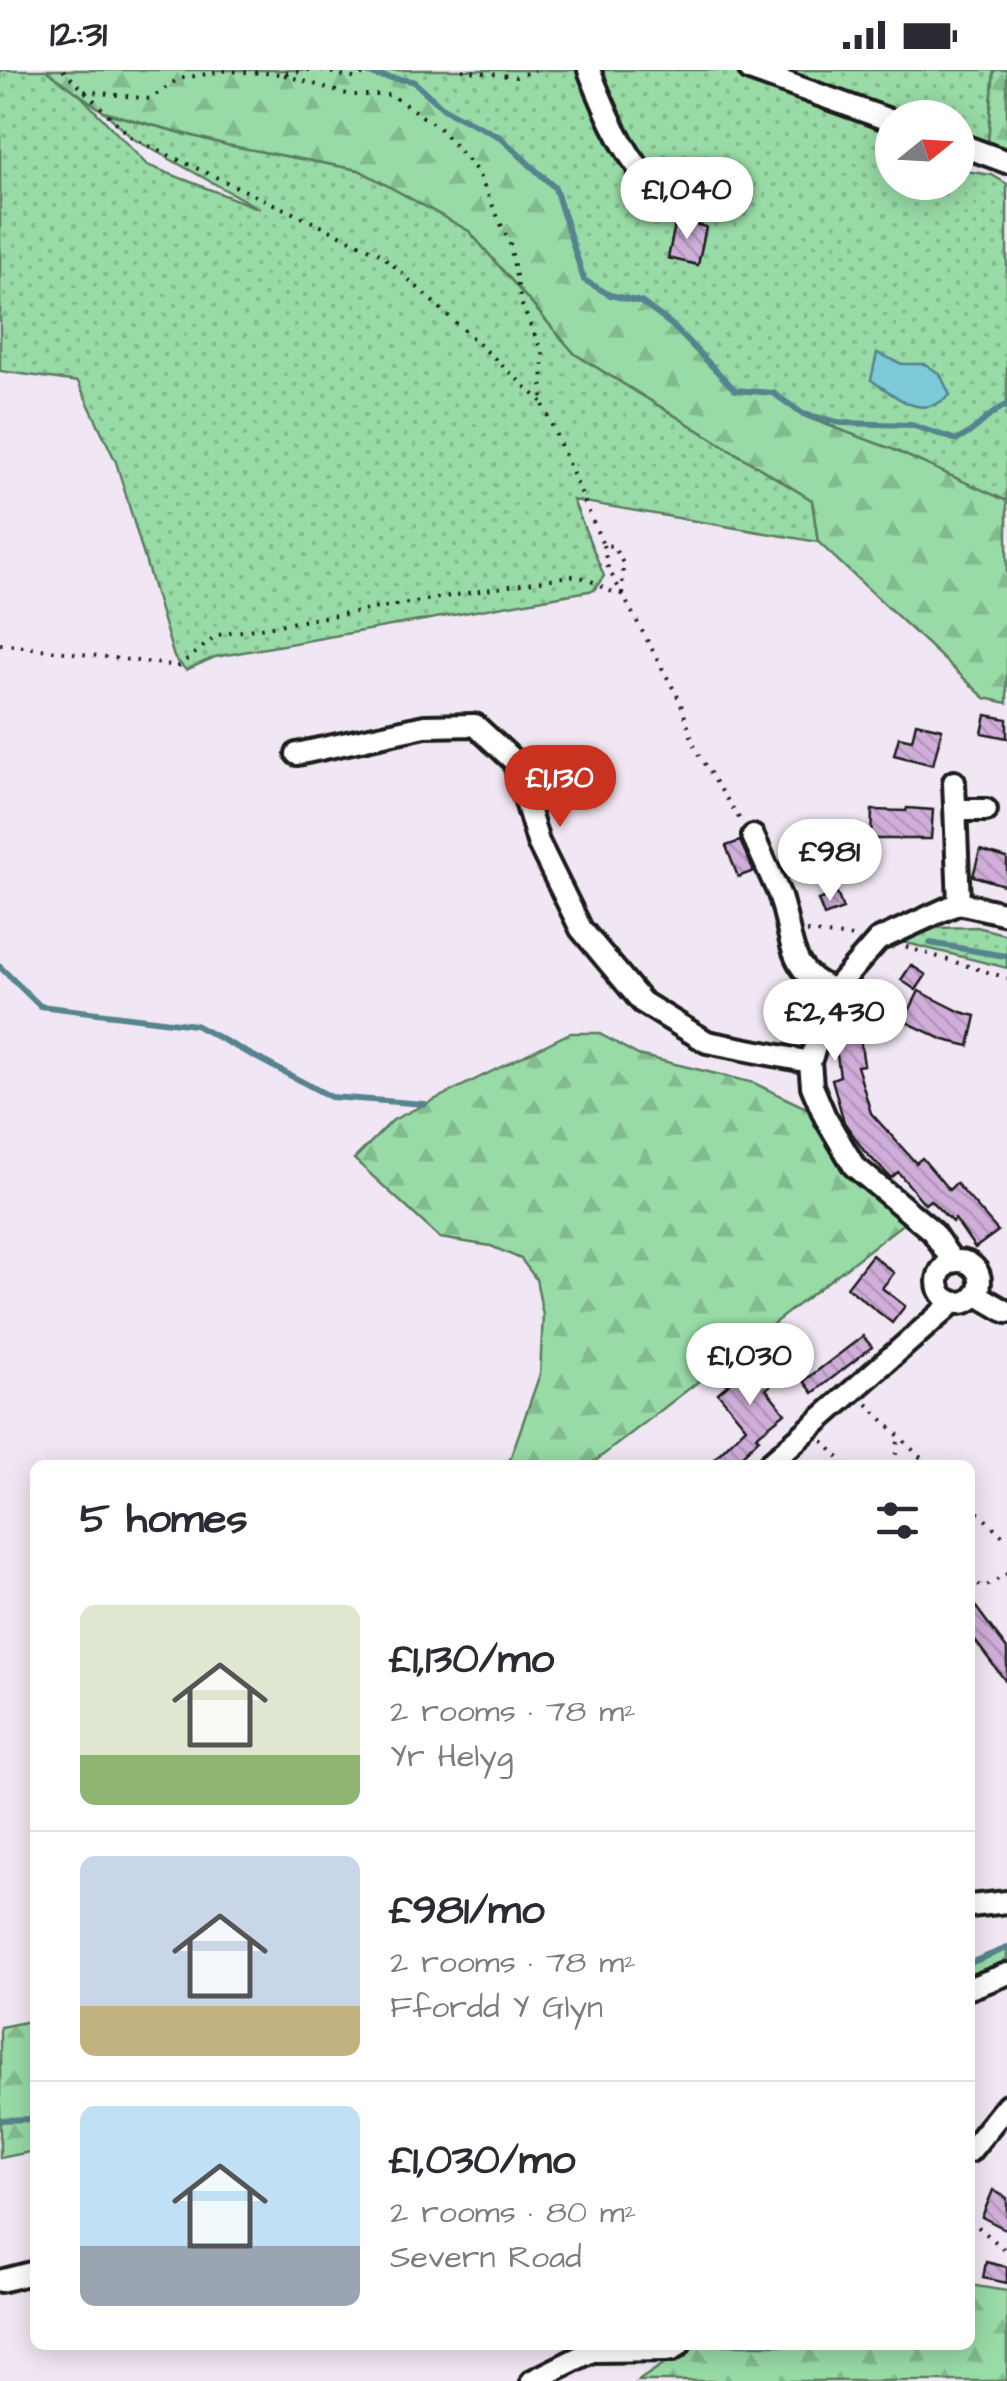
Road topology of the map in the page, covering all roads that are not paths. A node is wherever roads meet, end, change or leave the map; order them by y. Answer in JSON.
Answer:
{"nodes":[{"id":1,"x":589,"y":70,"type":"edge"},
{"id":2,"x":750,"y":70,"type":"edge"},
{"id":3,"x":875,"y":115,"type":"edge"},
{"id":4,"x":975,"y":150,"type":"edge"},
{"id":5,"x":1007,"y":162,"type":"edge"},
{"id":6,"x":648,"y":180,"type":"dead end"},
{"id":7,"x":297,"y":754,"type":"dead end"},
{"id":8,"x":954,"y":782,"type":"dead end"},
{"id":9,"x":955,"y":810,"type":"junction"},
{"id":10,"x":986,"y":810,"type":"dead end"},
{"id":11,"x":753,"y":836,"type":"road end"},
{"id":12,"x":960,"y":904,"type":"junction"},
{"id":13,"x":1007,"y":914,"type":"edge"},
{"id":14,"x":834,"y":990,"type":"junction"},
{"id":15,"x":810,"y":1062,"type":"junction"},
{"id":16,"x":953,"y":1262,"type":"junction"},
{"id":17,"x":976,"y":1294,"type":"junction"},
{"id":18,"x":949,"y":1300,"type":"junction"},
{"id":19,"x":1007,"y":1312,"type":"edge"},
{"id":20,"x":773,"y":1460,"type":"edge"},
{"id":21,"x":1007,"y":1902,"type":"edge"},
{"id":22,"x":975,"y":1905,"type":"edge"},
{"id":23,"x":1007,"y":1974,"type":"edge"},
{"id":24,"x":975,"y":1986,"type":"edge"},
{"id":25,"x":1007,"y":2105,"type":"edge"},
{"id":26,"x":975,"y":2145,"type":"edge"},
{"id":27,"x":30,"y":2273,"type":"edge"},
{"id":28,"x":0,"y":2281,"type":"edge"},
{"id":29,"x":672,"y":2350,"type":"edge"},
{"id":30,"x":532,"y":2381,"type":"edge"}],
"edges":[{"from":1,"to":6,"type":"street"},
{"from":2,"to":3,"type":"street"},
{"from":4,"to":5,"type":"street"},
{"from":7,"to":15,"type":"street"},
{"from":8,"to":9,"type":"street"},
{"from":9,"to":10,"type":"street"},
{"from":9,"to":12,"type":"street"},
{"from":11,"to":14,"type":"street"},
{"from":12,"to":13,"type":"street"},
{"from":12,"to":14,"type":"street"},
{"from":14,"to":15,"type":"street"},
{"from":15,"to":16,"type":"street"},
{"from":16,"to":17,"type":"street"},
{"from":16,"to":18,"type":"street"},
{"from":17,"to":18,"type":"street"},
{"from":17,"to":19,"type":"street"},
{"from":18,"to":20,"type":"street"},
{"from":21,"to":22,"type":"street"},
{"from":23,"to":24,"type":"street"},
{"from":25,"to":26,"type":"street"},
{"from":27,"to":28,"type":"street"},
{"from":29,"to":30,"type":"street"}]}
